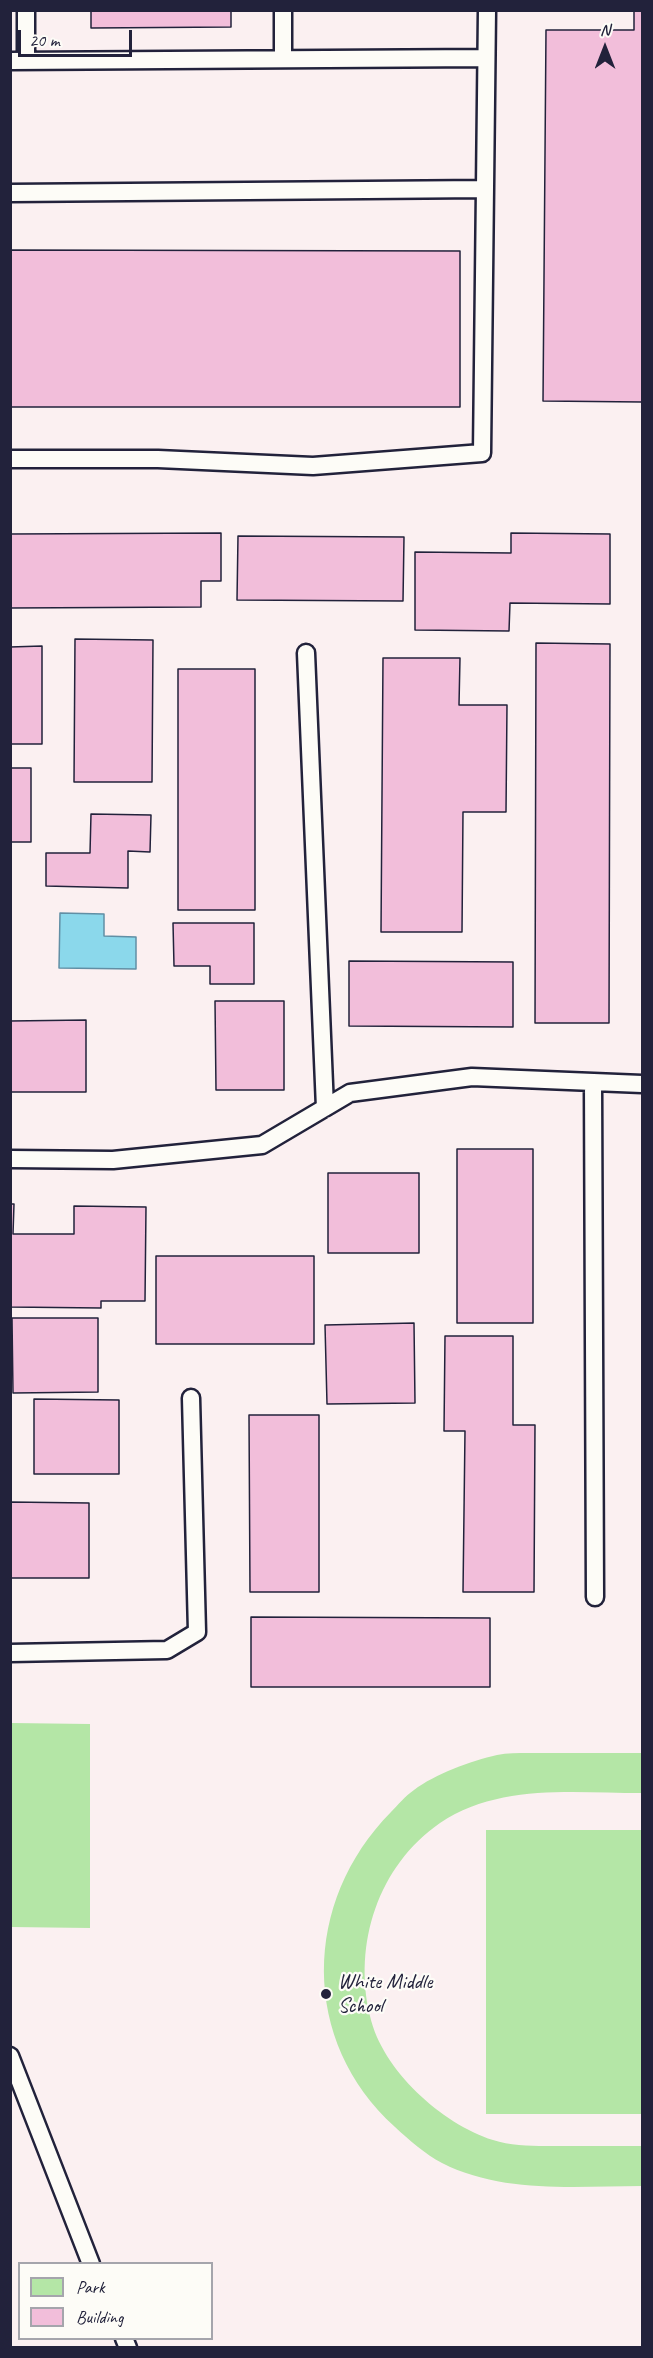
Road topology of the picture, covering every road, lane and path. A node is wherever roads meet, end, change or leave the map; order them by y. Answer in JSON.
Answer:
{"nodes":[{"id":1,"x":26,"y":10,"type":"edge"},
{"id":2,"x":283,"y":10,"type":"edge"},
{"id":3,"x":487,"y":10,"type":"edge"},
{"id":4,"x":485,"y":58,"type":"junction"},
{"id":5,"x":283,"y":59,"type":"junction"},
{"id":6,"x":18,"y":61,"type":"edge"},
{"id":7,"x":484,"y":189,"type":"junction"},
{"id":8,"x":10,"y":193,"type":"edge"},
{"id":9,"x":10,"y":459,"type":"edge"},
{"id":10,"x":306,"y":653,"type":"dead end"},
{"id":11,"x":593,"y":1082,"type":"junction"},
{"id":12,"x":642,"y":1084,"type":"edge"},
{"id":13,"x":325,"y":1108,"type":"junction"},
{"id":14,"x":10,"y":1159,"type":"edge"},
{"id":15,"x":191,"y":1398,"type":"dead end"},
{"id":16,"x":595,"y":1597,"type":"dead end"},
{"id":17,"x":10,"y":1653,"type":"edge"},
{"id":18,"x":10,"y":2056,"type":"edge"},
{"id":19,"x":90,"y":2262,"type":"edge"}],
"edges":[{"from":1,"to":6,"type":"lane"},
{"from":2,"to":5,"type":"lane"},
{"from":3,"to":4,"type":"lane"},
{"from":4,"to":5,"type":"lane"},
{"from":4,"to":7,"type":"lane"},
{"from":5,"to":6,"type":"lane"},
{"from":7,"to":8,"type":"lane"},
{"from":7,"to":9,"type":"lane"},
{"from":10,"to":13,"type":"lane"},
{"from":11,"to":12,"type":"lane"},
{"from":11,"to":13,"type":"lane"},
{"from":11,"to":16,"type":"lane"},
{"from":13,"to":14,"type":"lane"},
{"from":15,"to":17,"type":"lane"},
{"from":18,"to":19,"type":"lane"}]}
